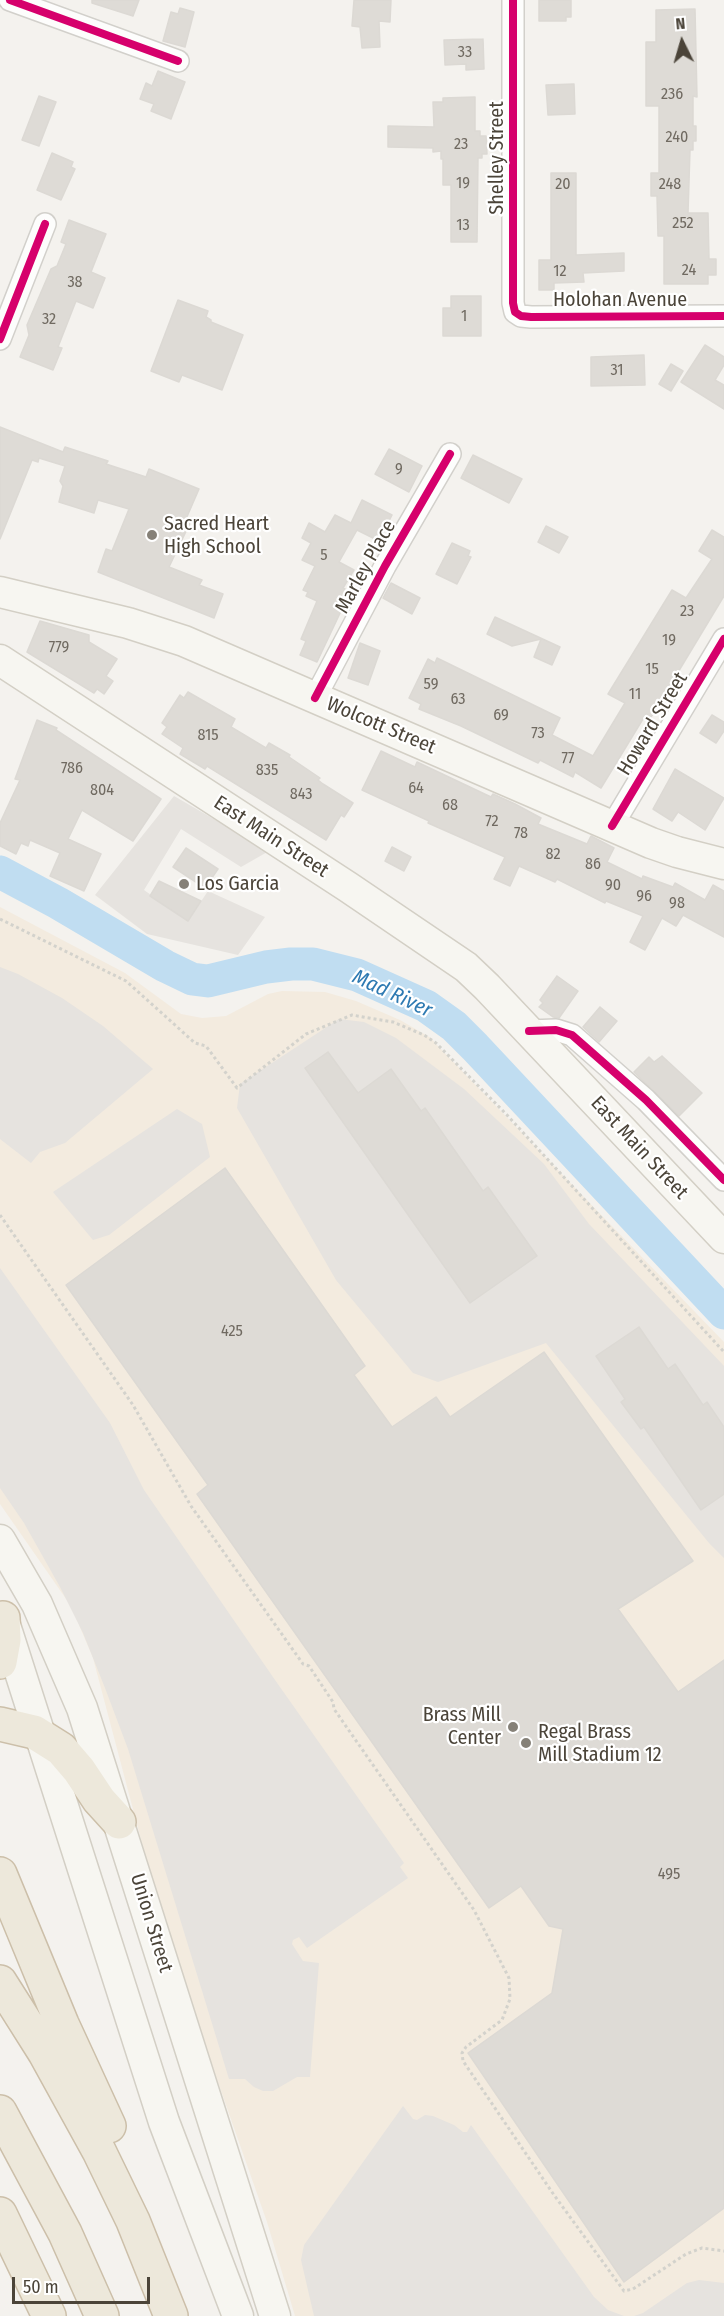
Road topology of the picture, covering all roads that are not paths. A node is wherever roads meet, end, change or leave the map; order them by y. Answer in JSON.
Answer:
{"nodes":[{"id":1,"x":10,"y":0,"type":"edge"},
{"id":2,"x":513,"y":0,"type":"edge"},
{"id":3,"x":178,"y":61,"type":"dead end"},
{"id":4,"x":45,"y":224,"type":"dead end"},
{"id":5,"x":5,"y":310,"type":"edge"},
{"id":6,"x":517,"y":314,"type":"joint"},
{"id":7,"x":724,"y":316,"type":"edge"},
{"id":8,"x":0,"y":339,"type":"edge"},
{"id":9,"x":450,"y":454,"type":"dead end"},
{"id":10,"x":0,"y":592,"type":"edge"},
{"id":11,"x":724,"y":639,"type":"edge"},
{"id":12,"x":0,"y":660,"type":"edge"},
{"id":13,"x":315,"y":698,"type":"junction"},
{"id":14,"x":612,"y":826,"type":"junction"},
{"id":15,"x":724,"y":864,"type":"edge"},
{"id":16,"x":529,"y":1031,"type":"junction"},
{"id":17,"x":724,"y":1180,"type":"edge"},
{"id":18,"x":724,"y":1238,"type":"edge"},
{"id":19,"x":0,"y":1540,"type":"edge"},
{"id":20,"x":1,"y":1614,"type":"edge"},
{"id":21,"x":0,"y":1662,"type":"edge"},
{"id":22,"x":0,"y":1724,"type":"edge"},
{"id":23,"x":41,"y":1736,"type":"junction"},
{"id":24,"x":119,"y":1822,"type":"junction"},
{"id":25,"x":0,"y":1874,"type":"edge"},
{"id":26,"x":0,"y":1982,"type":"edge"},
{"id":27,"x":0,"y":2112,"type":"edge"},
{"id":28,"x":119,"y":2192,"type":"junction"},
{"id":29,"x":0,"y":2214,"type":"edge"},
{"id":30,"x":49,"y":2316,"type":"edge"},
{"id":31,"x":102,"y":2316,"type":"edge"},
{"id":32,"x":171,"y":2316,"type":"edge"},
{"id":33,"x":238,"y":2316,"type":"edge"},
{"id":34,"x":275,"y":2316,"type":"edge"}],
"edges":[{"from":1,"to":3,"type":"street"},
{"from":2,"to":6,"type":"street","name":"Shelley Street"},
{"from":4,"to":5,"type":"street"},
{"from":5,"to":8,"type":"street"},
{"from":6,"to":7,"type":"street","name":"Holohan Avenue"},
{"from":9,"to":13,"type":"street","name":"Marley Place"},
{"from":10,"to":13,"type":"main road","name":"Wolcott Street"},
{"from":11,"to":14,"type":"street","name":"Howard Street"},
{"from":12,"to":16,"type":"main road","name":"East Main Street"},
{"from":13,"to":14,"type":"main road","name":"Wolcott Street"},
{"from":14,"to":15,"type":"main road","name":"Wolcott Street"},
{"from":16,"to":17,"type":"street","name":"East Main Street"},
{"from":16,"to":18,"type":"main road","name":"East Main Street"},
{"from":19,"to":24,"type":"main road","name":"Union Street"},
{"from":20,"to":21,"type":"highway"},
{"from":20,"to":23,"type":"main road"},
{"from":22,"to":23,"type":"highway"},
{"from":23,"to":24,"type":"highway"},
{"from":23,"to":33,"type":"main road"},
{"from":24,"to":34,"type":"main road","name":"Union Street"},
{"from":25,"to":28,"type":"highway"},
{"from":26,"to":28,"type":"highway"},
{"from":27,"to":31,"type":"highway"},
{"from":28,"to":32,"type":"highway"},
{"from":29,"to":30,"type":"highway"}]}
